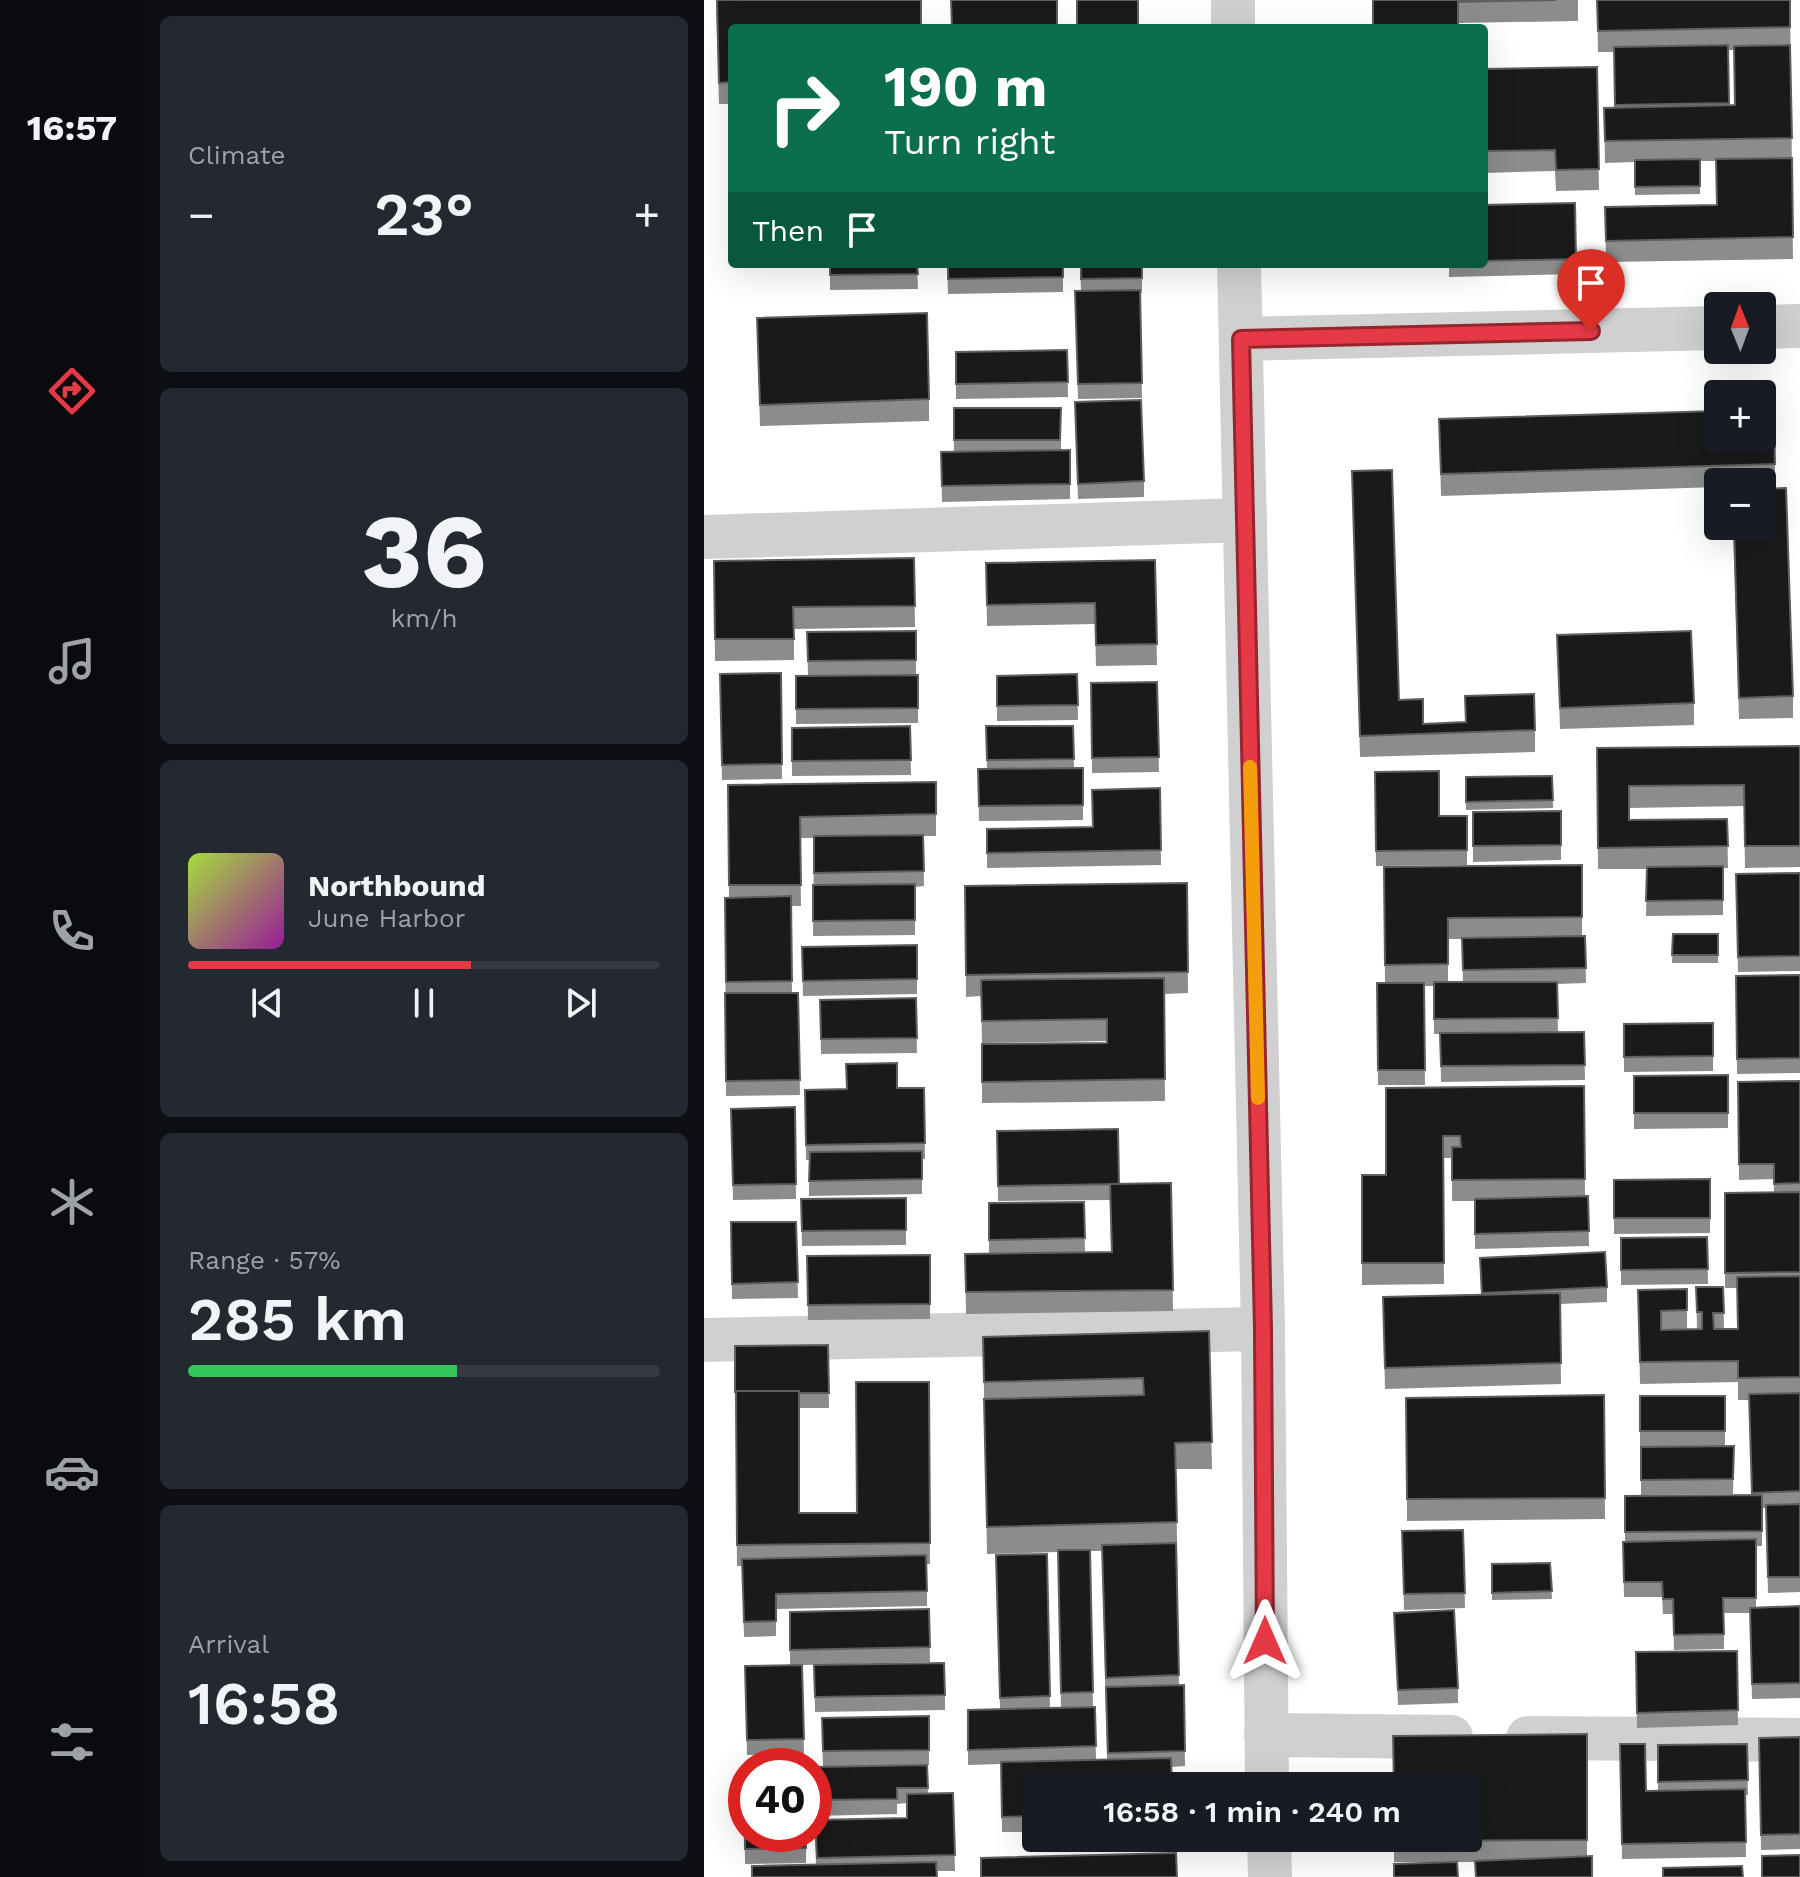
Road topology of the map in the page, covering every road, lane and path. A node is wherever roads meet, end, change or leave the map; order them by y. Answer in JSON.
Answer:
{"nodes":[{"id":1,"x":1233,"y":0,"type":"edge"},
{"id":2,"x":1233,"y":24,"type":"edge"},
{"id":3,"x":1239,"y":268,"type":"edge"},
{"id":4,"x":1800,"y":326,"type":"edge"},
{"id":5,"x":1776,"y":327,"type":"edge"},
{"id":6,"x":1704,"y":328,"type":"edge"},
{"id":7,"x":1241,"y":339,"type":"junction"},
{"id":8,"x":1245,"y":520,"type":"junction"},
{"id":9,"x":704,"y":537,"type":"edge"},
{"id":10,"x":1263,"y":1329,"type":"junction"},
{"id":11,"x":704,"y":1340,"type":"edge"},
{"id":12,"x":1266,"y":1735,"type":"junction"},
{"id":13,"x":1800,"y":1740,"type":"edge"},
{"id":14,"x":1267,"y":1772,"type":"edge"},
{"id":15,"x":1269,"y":1852,"type":"edge"},
{"id":16,"x":1270,"y":1877,"type":"edge"}],
"edges":[{"from":1,"to":2,"type":"street"},
{"from":3,"to":7,"type":"street"},
{"from":4,"to":5,"type":"street"},
{"from":6,"to":7,"type":"street"},
{"from":7,"to":8,"type":"street"},
{"from":8,"to":9,"type":"street"},
{"from":8,"to":10,"type":"street"},
{"from":10,"to":11,"type":"street"},
{"from":10,"to":12,"type":"street"},
{"from":12,"to":13,"type":"street"},
{"from":12,"to":14,"type":"street"},
{"from":15,"to":16,"type":"street"}]}
